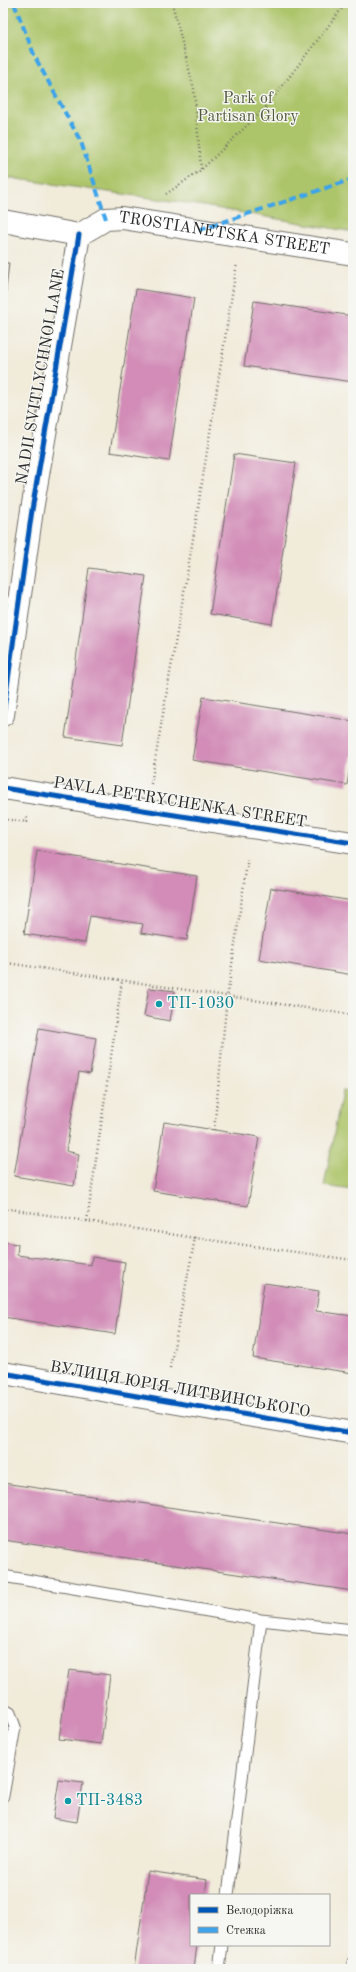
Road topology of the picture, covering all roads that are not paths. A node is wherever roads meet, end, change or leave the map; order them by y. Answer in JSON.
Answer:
{"nodes":[{"id":1,"x":3,"y":222,"type":"edge"},
{"id":2,"x":79,"y":234,"type":"junction"},
{"id":3,"x":353,"y":254,"type":"edge"},
{"id":4,"x":3,"y":715,"type":"edge"},
{"id":5,"x":3,"y":788,"type":"edge"},
{"id":6,"x":353,"y":843,"type":"edge"},
{"id":7,"x":3,"y":1373,"type":"edge"},
{"id":8,"x":353,"y":1433,"type":"edge"},
{"id":9,"x":3,"y":1576,"type":"edge"},
{"id":10,"x":261,"y":1620,"type":"junction"},
{"id":11,"x":353,"y":1630,"type":"edge"},
{"id":12,"x":3,"y":1709,"type":"edge"},
{"id":13,"x":3,"y":1796,"type":"edge"},
{"id":14,"x":228,"y":1894,"type":"edge"},
{"id":15,"x":222,"y":1946,"type":"edge"},
{"id":16,"x":353,"y":1962,"type":"edge"},
{"id":17,"x":219,"y":1969,"type":"edge"},
{"id":18,"x":352,"y":1969,"type":"edge"}],
"edges":[{"from":1,"to":2,"type":"street"},
{"from":2,"to":3,"type":"street","name":"TROSTIANETSKA STREET"},
{"from":2,"to":4,"type":"street","name":"NADII SVITLYCHNOI LANE"},
{"from":5,"to":6,"type":"street","name":"PAVLA PETRYCHENKA STREET"},
{"from":7,"to":8,"type":"street","name":"ВУЛИЦЯ ЮРІЯ ЛИТВИНСЬКОГО"},
{"from":9,"to":10,"type":"lane"},
{"from":10,"to":11,"type":"lane"},
{"from":10,"to":14,"type":"lane"},
{"from":12,"to":13,"type":"lane"},
{"from":15,"to":17,"type":"lane"},
{"from":16,"to":18,"type":"lane"}]}
